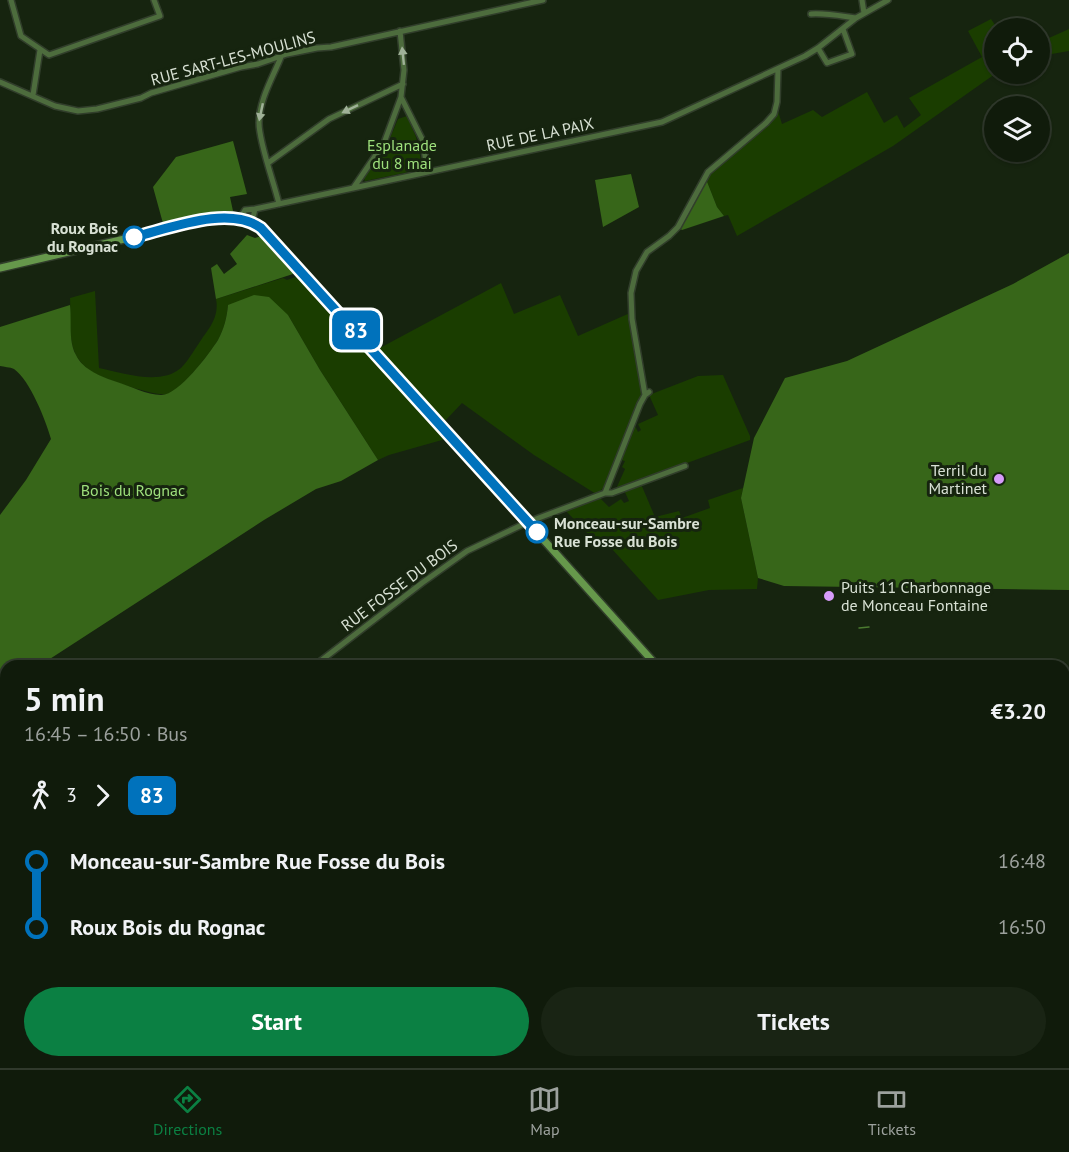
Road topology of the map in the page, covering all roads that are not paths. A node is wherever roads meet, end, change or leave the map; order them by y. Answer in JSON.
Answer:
{"nodes":[{"id":1,"x":11,"y":0,"type":"edge"},
{"id":2,"x":154,"y":0,"type":"edge"},
{"id":3,"x":543,"y":0,"type":"edge"},
{"id":4,"x":862,"y":0,"type":"edge"},
{"id":5,"x":888,"y":0,"type":"edge"},
{"id":6,"x":864,"y":13,"type":"junction"},
{"id":7,"x":811,"y":14,"type":"dead end"},
{"id":8,"x":856,"y":18,"type":"junction"},
{"id":9,"x":843,"y":29,"type":"junction"},
{"id":10,"x":400,"y":32,"type":"junction"},
{"id":11,"x":818,"y":48,"type":"junction"},
{"id":12,"x":40,"y":50,"type":"junction"},
{"id":13,"x":281,"y":57,"type":"junction"},
{"id":14,"x":778,"y":69,"type":"junction"},
{"id":15,"x":3,"y":82,"type":"edge"},
{"id":16,"x":403,"y":84,"type":"junction"},
{"id":17,"x":33,"y":95,"type":"junction"},
{"id":18,"x":401,"y":97,"type":"junction"},
{"id":19,"x":268,"y":164,"type":"junction"},
{"id":20,"x":428,"y":172,"type":"junction"},
{"id":21,"x":354,"y":187,"type":"junction"},
{"id":22,"x":279,"y":204,"type":"junction"},
{"id":23,"x":255,"y":209,"type":"junction"},
{"id":24,"x":240,"y":218,"type":"junction"},
{"id":25,"x":252,"y":222,"type":"junction"},
{"id":26,"x":0,"y":268,"type":"edge"},
{"id":27,"x":685,"y":466,"type":"dead end"},
{"id":28,"x":605,"y":493,"type":"junction"},
{"id":29,"x":528,"y":522,"type":"junction"},
{"id":30,"x":322,"y":660,"type":"edge"},
{"id":31,"x":652,"y":660,"type":"edge"}],
"edges":[{"from":1,"to":12,"type":"street"},
{"from":2,"to":12,"type":"street"},
{"from":3,"to":10,"type":"street","name":"RUE SART-LES-MOULINS"},
{"from":4,"to":6,"type":"street"},
{"from":5,"to":6,"type":"street","name":"RUE DE LA PAIX"},
{"from":6,"to":8,"type":"street","name":"RUE DE LA PAIX"},
{"from":7,"to":8,"type":"street"},
{"from":8,"to":9,"type":"street","name":"RUE DE LA PAIX"},
{"from":9,"to":11,"type":"street","name":"RUE DE LA PAIX"},
{"from":9,"to":11,"type":"street"},
{"from":10,"to":13,"type":"street","name":"RUE SART-LES-MOULINS"},
{"from":16,"to":10,"type":"street","one_way":true},
{"from":11,"to":14,"type":"street","name":"RUE DE LA PAIX"},
{"from":12,"to":17,"type":"street"},
{"from":13,"to":17,"type":"street","name":"RUE SART-LES-MOULINS"},
{"from":13,"to":19,"type":"street","one_way":true},
{"from":14,"to":20,"type":"street","name":"RUE DE LA PAIX"},
{"from":14,"to":28,"type":"street"},
{"from":15,"to":17,"type":"street","name":"RUE SART-LES-MOULINS"},
{"from":16,"to":18,"type":"street"},
{"from":16,"to":19,"type":"street","one_way":true},
{"from":18,"to":20,"type":"street"},
{"from":18,"to":21,"type":"street"},
{"from":19,"to":22,"type":"street"},
{"from":20,"to":21,"type":"street","name":"RUE DE LA PAIX"},
{"from":21,"to":22,"type":"street","name":"RUE DE LA PAIX"},
{"from":22,"to":23,"type":"street","name":"RUE DE LA PAIX"},
{"from":23,"to":24,"type":"street","name":"RUE DE LA PAIX"},
{"from":23,"to":25,"type":"street"},
{"from":24,"to":25,"type":"main road"},
{"from":24,"to":26,"type":"main road"},
{"from":25,"to":29,"type":"main road"},
{"from":27,"to":28,"type":"street","name":"RUE FOSSE DU BOIS"},
{"from":28,"to":29,"type":"street","name":"RUE FOSSE DU BOIS"},
{"from":29,"to":30,"type":"street","name":"RUE FOSSE DU BOIS"},
{"from":29,"to":31,"type":"main road"}]}
